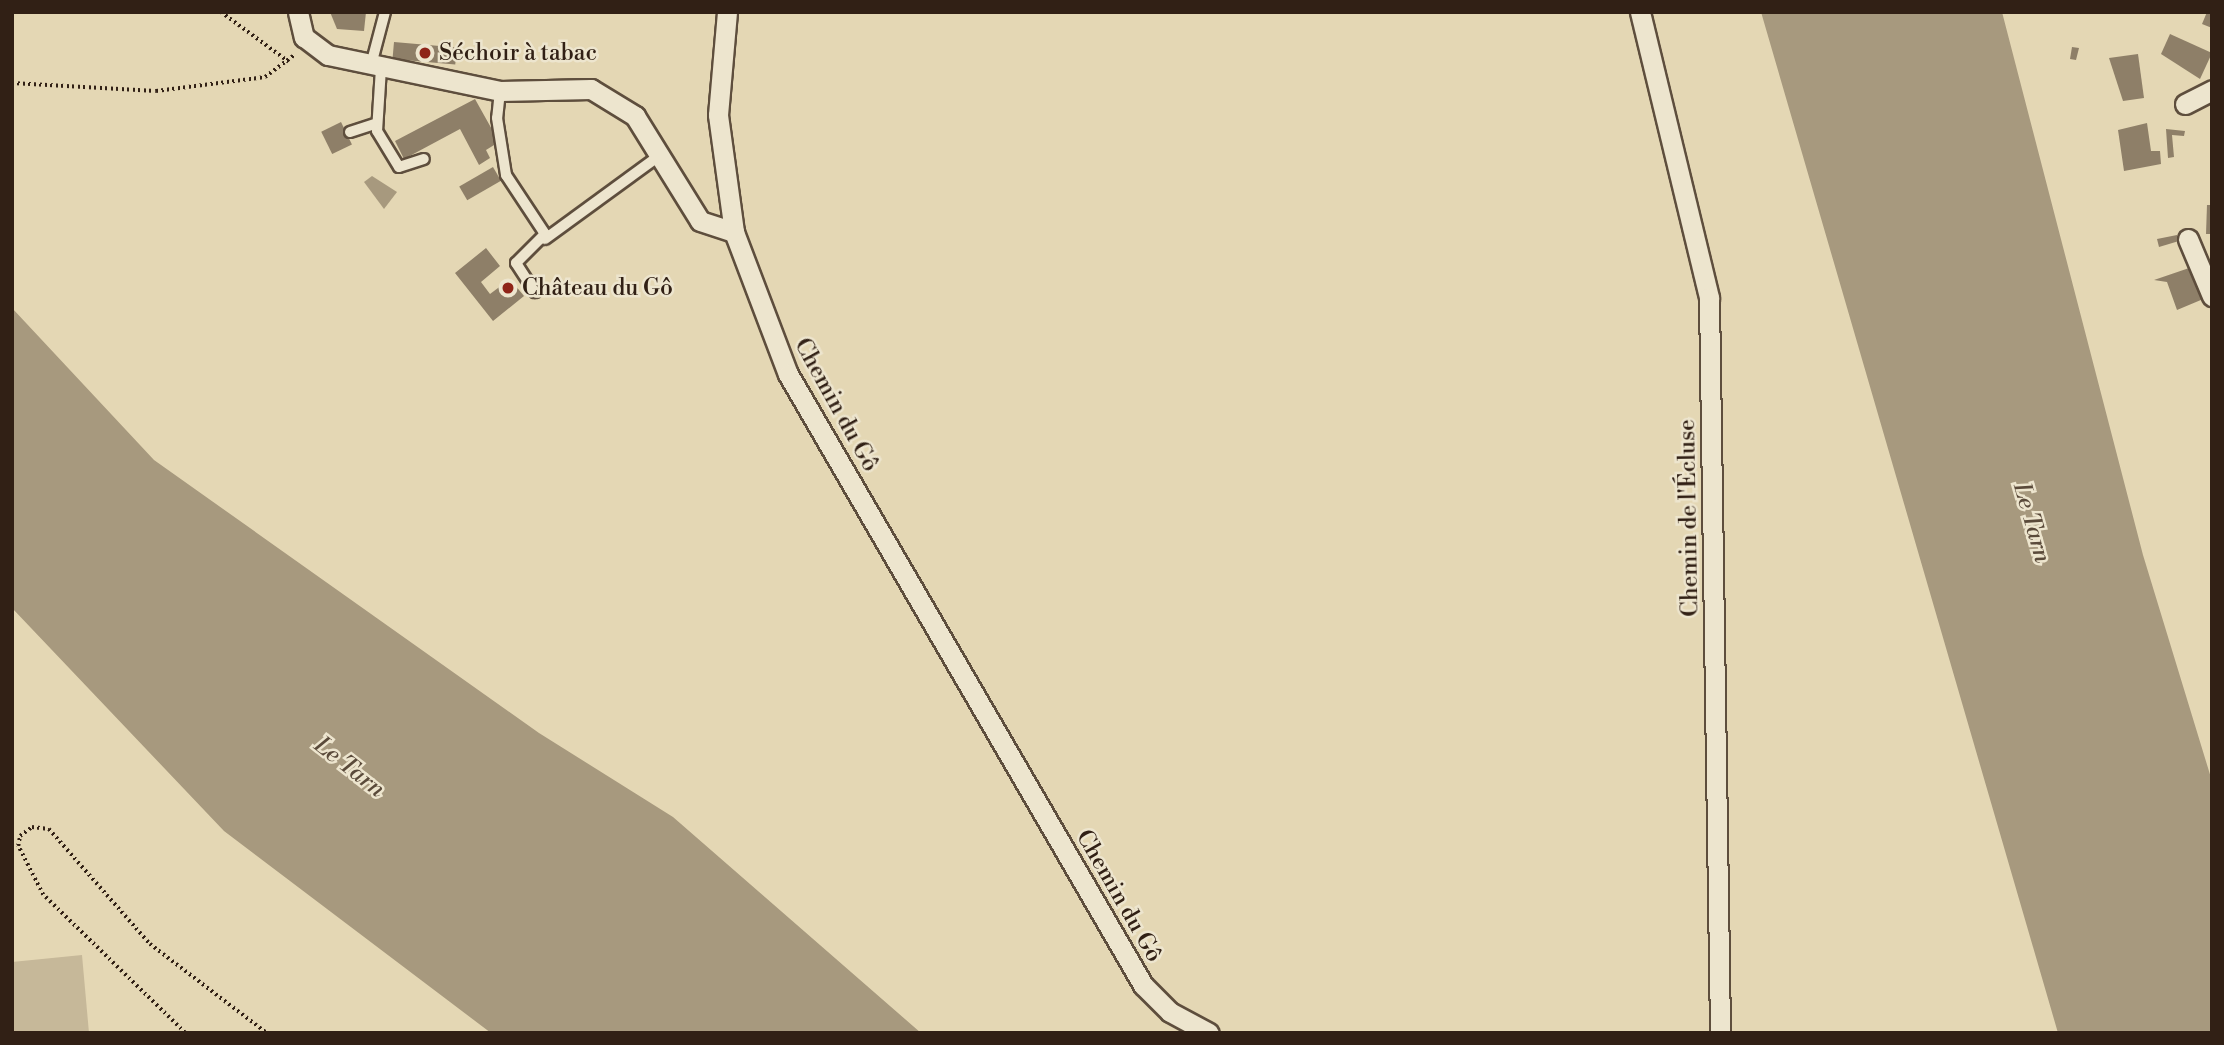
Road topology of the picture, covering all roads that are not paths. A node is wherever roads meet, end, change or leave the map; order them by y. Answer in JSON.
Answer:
{"nodes":[{"id":1,"x":298,"y":12,"type":"edge"},
{"id":2,"x":385,"y":12,"type":"edge"},
{"id":3,"x":727,"y":12,"type":"edge"},
{"id":4,"x":1640,"y":12,"type":"edge"},
{"id":5,"x":376,"y":66,"type":"junction"},
{"id":6,"x":2212,"y":90,"type":"edge"},
{"id":7,"x":500,"y":91,"type":"junction"},
{"id":8,"x":2185,"y":104,"type":"dead end"},
{"id":9,"x":374,"y":124,"type":"junction"},
{"id":10,"x":350,"y":132,"type":"dead end"},
{"id":11,"x":661,"y":155,"type":"junction"},
{"id":12,"x":424,"y":159,"type":"dead end"},
{"id":13,"x":734,"y":232,"type":"junction"},
{"id":14,"x":545,"y":239,"type":"junction"},
{"id":15,"x":2188,"y":239,"type":"dead end"},
{"id":16,"x":535,"y":292,"type":"dead end"},
{"id":17,"x":2212,"y":296,"type":"edge"},
{"id":18,"x":1209,"y":1033,"type":"edge"},
{"id":19,"x":1720,"y":1033,"type":"edge"}],
"edges":[{"from":1,"to":5,"type":"street"},
{"from":2,"to":5,"type":"lane"},
{"from":3,"to":13,"type":"street","name":"Chemin du Gô"},
{"from":4,"to":19,"type":"street","name":"Chemin de l'Écluse"},
{"from":5,"to":7,"type":"street"},
{"from":5,"to":9,"type":"lane"},
{"from":6,"to":8,"type":"street"},
{"from":7,"to":11,"type":"street"},
{"from":7,"to":14,"type":"lane"},
{"from":9,"to":10,"type":"lane"},
{"from":9,"to":12,"type":"lane"},
{"from":11,"to":13,"type":"street"},
{"from":11,"to":14,"type":"lane"},
{"from":13,"to":18,"type":"street","name":"Chemin du Gô"},
{"from":14,"to":16,"type":"lane"},
{"from":15,"to":17,"type":"street"}]}
